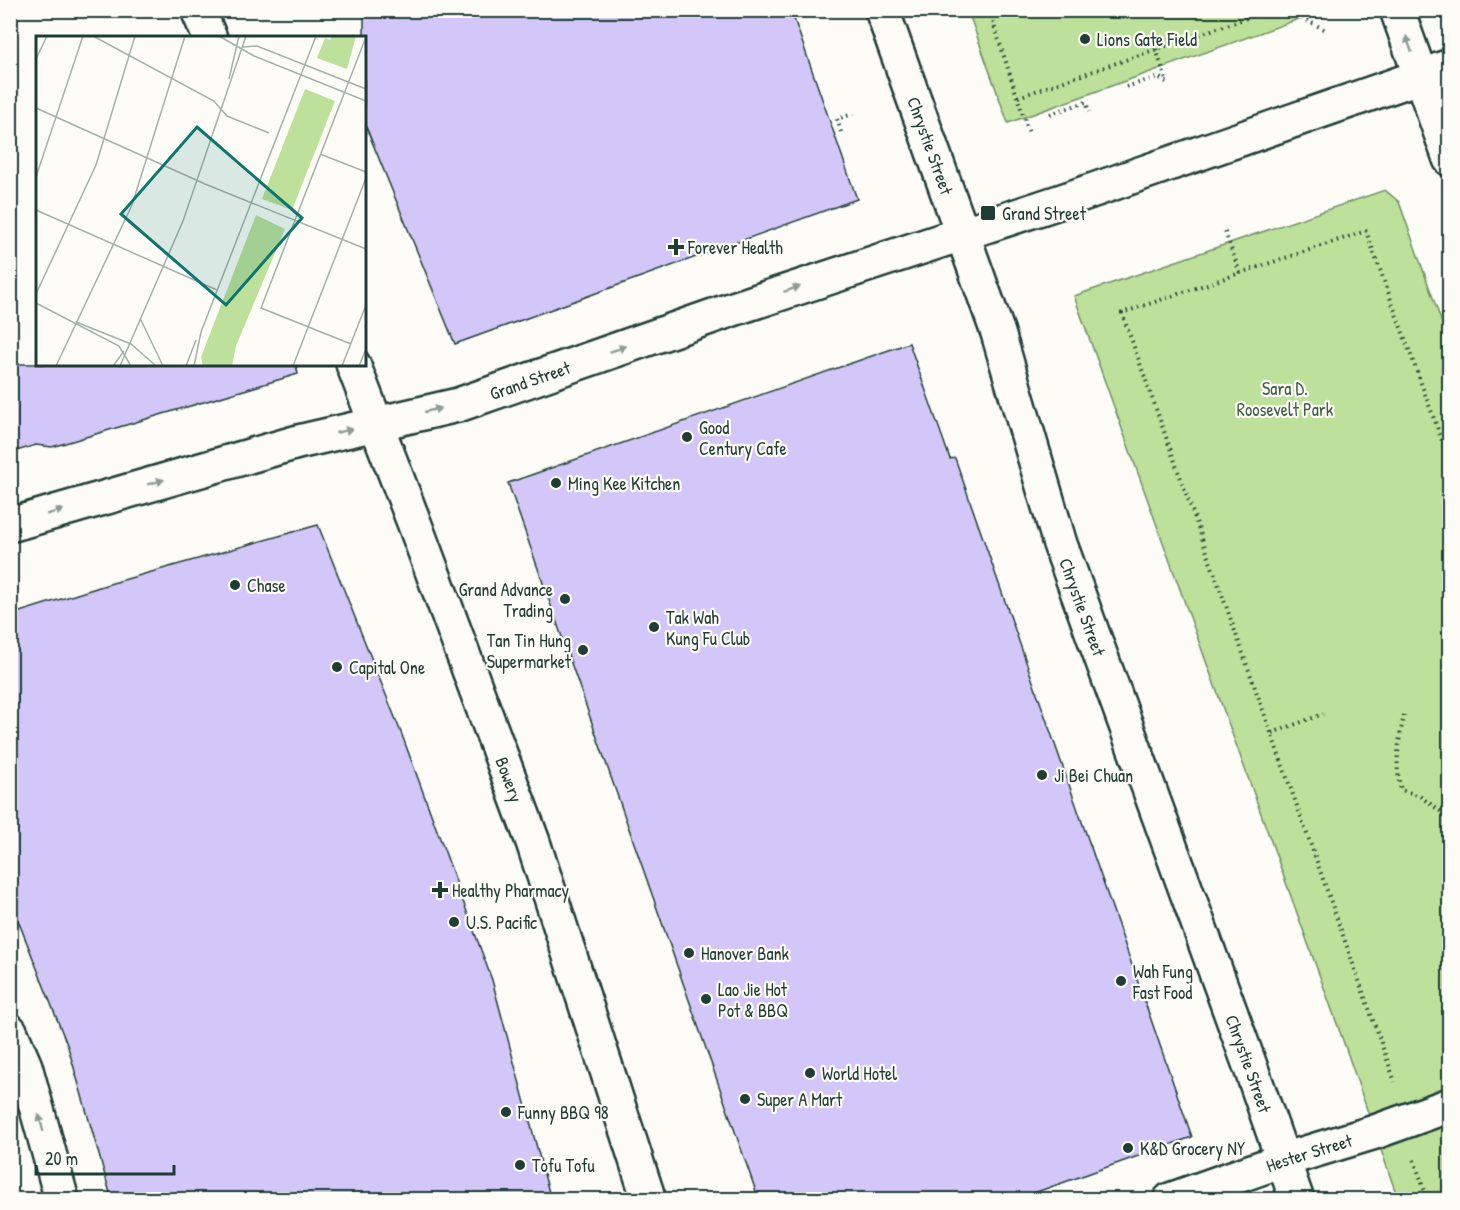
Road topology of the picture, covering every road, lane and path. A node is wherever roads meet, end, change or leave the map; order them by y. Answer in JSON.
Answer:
{"nodes":[{"id":1,"x":198,"y":10,"type":"edge"},
{"id":2,"x":882,"y":10,"type":"edge"},
{"id":3,"x":989,"y":10,"type":"edge"},
{"id":4,"x":1269,"y":10,"type":"edge"},
{"id":5,"x":1285,"y":10,"type":"edge"},
{"id":6,"x":1397,"y":10,"type":"edge"},
{"id":7,"x":1328,"y":31,"type":"dead end"},
{"id":8,"x":209,"y":36,"type":"edge"},
{"id":9,"x":1156,"y":49,"type":"junction"},
{"id":10,"x":1435,"y":72,"type":"edge"},
{"id":11,"x":1126,"y":87,"type":"dead end"},
{"id":12,"x":1018,"y":98,"type":"junction"},
{"id":13,"x":1089,"y":112,"type":"dead end"},
{"id":14,"x":853,"y":114,"type":"dead end"},
{"id":15,"x":1050,"y":114,"type":"dead end"},
{"id":16,"x":841,"y":132,"type":"dead end"},
{"id":17,"x":1029,"y":133,"type":"dead end"},
{"id":18,"x":1449,"y":159,"type":"edge"},
{"id":19,"x":1226,"y":232,"type":"dead end"},
{"id":20,"x":962,"y":233,"type":"junction"},
{"id":21,"x":1240,"y":273,"type":"junction"},
{"id":22,"x":354,"y":366,"type":"edge"},
{"id":23,"x":376,"y":423,"type":"junction"},
{"id":24,"x":1449,"y":464,"type":"edge"},
{"id":25,"x":10,"y":525,"type":"edge"},
{"id":26,"x":1323,"y":714,"type":"dead end"},
{"id":27,"x":1404,"y":715,"type":"dead end"},
{"id":28,"x":1272,"y":733,"type":"junction"},
{"id":29,"x":1449,"y":819,"type":"edge"},
{"id":30,"x":10,"y":1031,"type":"edge"},
{"id":31,"x":1449,"y":1105,"type":"edge"},
{"id":32,"x":1409,"y":1119,"type":"junction"},
{"id":33,"x":1283,"y":1160,"type":"junction"},
{"id":34,"x":62,"y":1200,"type":"edge"},
{"id":35,"x":649,"y":1200,"type":"edge"},
{"id":36,"x":1170,"y":1200,"type":"edge"},
{"id":37,"x":1297,"y":1200,"type":"edge"}],
"edges":[{"from":1,"to":8,"type":"main road"},
{"from":2,"to":20,"type":"main road","name":"Chrystie Street"},
{"from":3,"to":12,"type":"path"},
{"from":4,"to":9,"type":"path"},
{"from":5,"to":7,"type":"path"},
{"from":10,"to":6,"type":"main road","one_way":true},
{"from":9,"to":11,"type":"path"},
{"from":9,"to":12,"type":"path"},
{"from":10,"to":18,"type":"main road"},
{"from":10,"to":20,"type":"main road","name":"Grand Street"},
{"from":12,"to":17,"type":"path"},
{"from":13,"to":15,"type":"path"},
{"from":14,"to":16,"type":"path"},
{"from":19,"to":21,"type":"path"},
{"from":23,"to":20,"type":"main road","name":"Grand Street","one_way":true},
{"from":20,"to":33,"type":"main road","name":"Chrystie Street"},
{"from":21,"to":24,"type":"path"},
{"from":21,"to":28,"type":"path"},
{"from":22,"to":23,"type":"main road","name":"Bowery"},
{"from":25,"to":23,"type":"main road","name":"Grand Street","one_way":true},
{"from":23,"to":35,"type":"main road","name":"Bowery"},
{"from":26,"to":28,"type":"path"},
{"from":27,"to":29,"type":"path"},
{"from":28,"to":32,"type":"path"},
{"from":34,"to":30,"type":"main road","one_way":true},
{"from":31,"to":32,"type":"main road","name":"Hester Street"},
{"from":32,"to":33,"type":"main road","name":"Hester Street"},
{"from":33,"to":36,"type":"main road","name":"Hester Street"},
{"from":33,"to":37,"type":"main road","name":"Chrystie Street"}]}
